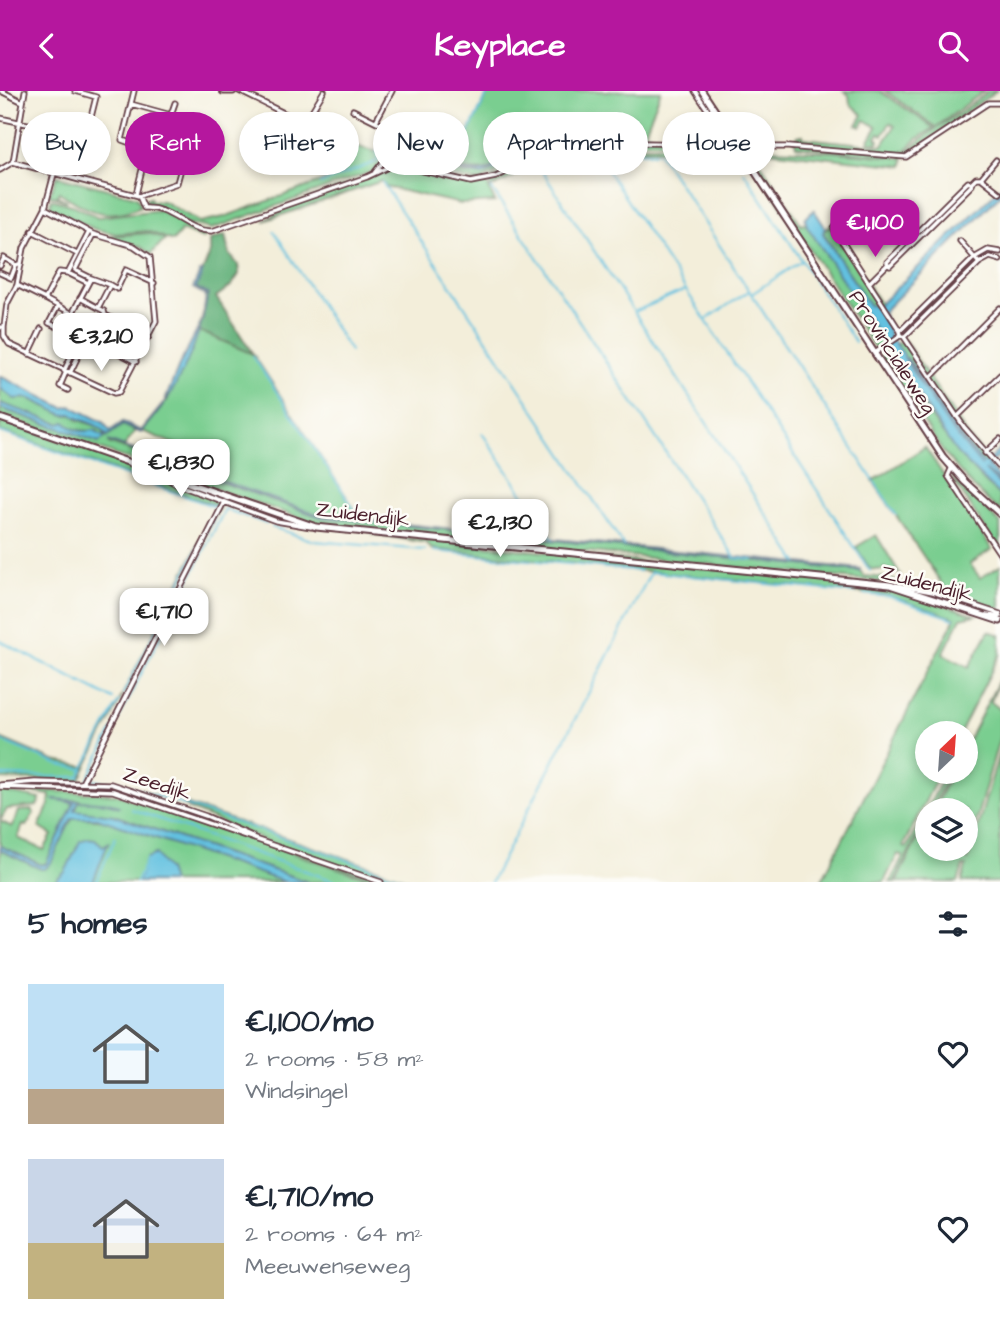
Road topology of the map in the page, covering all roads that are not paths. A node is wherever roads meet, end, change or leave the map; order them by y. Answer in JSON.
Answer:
{"nodes":[{"id":1,"x":1,"y":91,"type":"edge"},
{"id":2,"x":25,"y":91,"type":"edge"},
{"id":3,"x":75,"y":91,"type":"edge"},
{"id":4,"x":134,"y":91,"type":"edge"},
{"id":5,"x":223,"y":91,"type":"edge"},
{"id":6,"x":233,"y":91,"type":"edge"},
{"id":7,"x":239,"y":91,"type":"edge"},
{"id":8,"x":324,"y":91,"type":"edge"},
{"id":9,"x":392,"y":91,"type":"edge"},
{"id":10,"x":695,"y":91,"type":"edge"},
{"id":11,"x":702,"y":91,"type":"edge"},
{"id":12,"x":23,"y":102,"type":"junction"},
{"id":13,"x":175,"y":103,"type":"dead end"},
{"id":14,"x":1000,"y":103,"type":"edge"},
{"id":15,"x":131,"y":104,"type":"junction"},
{"id":16,"x":354,"y":110,"type":"dead end"},
{"id":17,"x":92,"y":112,"type":"edge"},
{"id":18,"x":159,"y":112,"type":"edge"},
{"id":19,"x":171,"y":112,"type":"edge"},
{"id":20,"x":381,"y":112,"type":"edge"},
{"id":21,"x":711,"y":112,"type":"edge"},
{"id":22,"x":714,"y":112,"type":"edge"},
{"id":23,"x":0,"y":118,"type":"edge"},
{"id":24,"x":373,"y":120,"type":"edge"},
{"id":25,"x":19,"y":121,"type":"junction"},
{"id":26,"x":662,"y":143,"type":"edge"},
{"id":27,"x":775,"y":148,"type":"edge"},
{"id":28,"x":996,"y":160,"type":"dead end"},
{"id":29,"x":13,"y":162,"type":"junction"},
{"id":30,"x":21,"y":164,"type":"edge"},
{"id":31,"x":0,"y":170,"type":"edge"},
{"id":32,"x":373,"y":174,"type":"edge"},
{"id":33,"x":53,"y":175,"type":"edge"},
{"id":34,"x":61,"y":175,"type":"edge"},
{"id":35,"x":179,"y":175,"type":"edge"},
{"id":36,"x":441,"y":175,"type":"edge"},
{"id":37,"x":755,"y":175,"type":"edge"},
{"id":38,"x":981,"y":178,"type":"junction"},
{"id":39,"x":998,"y":192,"type":"edge"},
{"id":40,"x":138,"y":195,"type":"junction"},
{"id":41,"x":45,"y":208,"type":"junction"},
{"id":42,"x":868,"y":216,"type":"junction"},
{"id":43,"x":890,"y":225,"type":"dead end"},
{"id":44,"x":33,"y":231,"type":"junction"},
{"id":45,"x":91,"y":233,"type":"junction"},
{"id":46,"x":960,"y":241,"type":"dead end"},
{"id":47,"x":842,"y":242,"type":"junction"},
{"id":48,"x":1000,"y":252,"type":"edge"},
{"id":49,"x":79,"y":255,"type":"junction"},
{"id":50,"x":974,"y":258,"type":"junction"},
{"id":51,"x":1000,"y":260,"type":"edge"},
{"id":52,"x":979,"y":263,"type":"junction"},
{"id":53,"x":19,"y":264,"type":"junction"},
{"id":54,"x":0,"y":266,"type":"edge"},
{"id":55,"x":71,"y":270,"type":"junction"},
{"id":56,"x":0,"y":273,"type":"edge"},
{"id":57,"x":89,"y":280,"type":"junction"},
{"id":58,"x":154,"y":283,"type":"junction"},
{"id":59,"x":869,"y":283,"type":"junction"},
{"id":60,"x":17,"y":285,"type":"junction"},
{"id":61,"x":110,"y":285,"type":"junction"},
{"id":62,"x":80,"y":298,"type":"junction"},
{"id":63,"x":45,"y":299,"type":"junction"},
{"id":64,"x":58,"y":306,"type":"junction"},
{"id":65,"x":99,"y":308,"type":"junction"},
{"id":66,"x":1000,"y":308,"type":"edge"},
{"id":67,"x":72,"y":313,"type":"junction"},
{"id":68,"x":105,"y":315,"type":"junction"},
{"id":69,"x":1,"y":327,"type":"edge"},
{"id":70,"x":41,"y":329,"type":"dead end"},
{"id":71,"x":63,"y":331,"type":"junction"},
{"id":72,"x":902,"y":334,"type":"junction"},
{"id":73,"x":80,"y":337,"type":"junction"},
{"id":74,"x":149,"y":337,"type":"junction"},
{"id":75,"x":89,"y":340,"type":"junction"},
{"id":76,"x":877,"y":352,"type":"junction"},
{"id":77,"x":29,"y":354,"type":"junction"},
{"id":78,"x":136,"y":362,"type":"junction"},
{"id":79,"x":67,"y":372,"type":"junction"},
{"id":80,"x":1000,"y":375,"type":"edge"},
{"id":81,"x":931,"y":377,"type":"junction"},
{"id":82,"x":68,"y":390,"type":"dead end"},
{"id":83,"x":957,"y":417,"type":"junction"},
{"id":84,"x":0,"y":418,"type":"edge"},
{"id":85,"x":1000,"y":439,"type":"edge"},
{"id":86,"x":985,"y":453,"type":"junction"},
{"id":87,"x":998,"y":465,"type":"edge"},
{"id":88,"x":951,"y":467,"type":"junction"},
{"id":89,"x":150,"y":470,"type":"junction"},
{"id":90,"x":224,"y":502,"type":"junction"},
{"id":91,"x":1000,"y":514,"type":"edge"},
{"id":92,"x":317,"y":527,"type":"junction"},
{"id":93,"x":1000,"y":554,"type":"edge"},
{"id":94,"x":890,"y":585,"type":"junction"},
{"id":95,"x":1000,"y":617,"type":"edge"},
{"id":96,"x":82,"y":783,"type":"junction"},
{"id":97,"x":0,"y":786,"type":"edge"},
{"id":98,"x":257,"y":840,"type":"junction"},
{"id":99,"x":381,"y":882,"type":"edge"}],
"edges":[{"from":1,"to":12,"type":"street"},
{"from":2,"to":12,"type":"street"},
{"from":3,"to":17,"type":"street"},
{"from":4,"to":15,"type":"street"},
{"from":5,"to":6,"type":"street"},
{"from":7,"to":8,"type":"street"},
{"from":9,"to":20,"type":"street"},
{"from":10,"to":21,"type":"street"},
{"from":11,"to":22,"type":"street","name":"Provincialeweg"},
{"from":12,"to":25,"type":"street"},
{"from":13,"to":19,"type":"street"},
{"from":14,"to":27,"type":"street"},
{"from":15,"to":18,"type":"street"},
{"from":15,"to":40,"type":"street"},
{"from":16,"to":24,"type":"street"},
{"from":23,"to":25,"type":"street"},
{"from":25,"to":29,"type":"street"},
{"from":26,"to":36,"type":"street"},
{"from":28,"to":38,"type":"street"},
{"from":29,"to":30,"type":"street"},
{"from":29,"to":31,"type":"street"},
{"from":32,"to":40,"type":"street"},
{"from":33,"to":41,"type":"street"},
{"from":34,"to":40,"type":"street"},
{"from":35,"to":40,"type":"street"},
{"from":37,"to":76,"type":"street","name":"Provincialeweg"},
{"from":38,"to":39,"type":"street"},
{"from":38,"to":59,"type":"street"},
{"from":41,"to":44,"type":"street"},
{"from":41,"to":45,"type":"street"},
{"from":42,"to":43,"type":"street"},
{"from":42,"to":47,"type":"street"},
{"from":42,"to":47,"type":"street"},
{"from":44,"to":49,"type":"street"},
{"from":44,"to":53,"type":"street"},
{"from":45,"to":49,"type":"street"},
{"from":45,"to":58,"type":"street"},
{"from":46,"to":50,"type":"street"},
{"from":47,"to":59,"type":"street"},
{"from":48,"to":50,"type":"street"},
{"from":49,"to":55,"type":"street"},
{"from":50,"to":52,"type":"street"},
{"from":50,"to":72,"type":"street"},
{"from":51,"to":52,"type":"street"},
{"from":52,"to":72,"type":"street"},
{"from":53,"to":54,"type":"street"},
{"from":53,"to":56,"type":"street"},
{"from":53,"to":60,"type":"street"},
{"from":55,"to":57,"type":"street"},
{"from":55,"to":63,"type":"street"},
{"from":57,"to":61,"type":"street"},
{"from":57,"to":62,"type":"street"},
{"from":58,"to":61,"type":"street"},
{"from":58,"to":74,"type":"street"},
{"from":59,"to":72,"type":"street"},
{"from":60,"to":63,"type":"street"},
{"from":60,"to":69,"type":"street"},
{"from":61,"to":65,"type":"street"},
{"from":62,"to":65,"type":"street"},
{"from":62,"to":67,"type":"street"},
{"from":63,"to":64,"type":"street"},
{"from":64,"to":67,"type":"street"},
{"from":64,"to":71,"type":"street"},
{"from":65,"to":68,"type":"street"},
{"from":66,"to":81,"type":"street"},
{"from":67,"to":71,"type":"street"},
{"from":68,"to":74,"type":"street"},
{"from":68,"to":75,"type":"street"},
{"from":69,"to":77,"type":"street"},
{"from":70,"to":77,"type":"street"},
{"from":71,"to":73,"type":"street"},
{"from":72,"to":76,"type":"street"},
{"from":72,"to":81,"type":"street"},
{"from":73,"to":75,"type":"street"},
{"from":73,"to":79,"type":"street"},
{"from":74,"to":78,"type":"street"},
{"from":75,"to":78,"type":"street"},
{"from":75,"to":79,"type":"street"},
{"from":76,"to":88,"type":"street","name":"Provincialeweg"},
{"from":77,"to":79,"type":"street"},
{"from":78,"to":79,"type":"street"},
{"from":79,"to":82,"type":"street"},
{"from":80,"to":83,"type":"street"},
{"from":81,"to":83,"type":"street"},
{"from":83,"to":86,"type":"street"},
{"from":84,"to":89,"type":"street","name":"Zuidendijk"},
{"from":85,"to":86,"type":"street"},
{"from":86,"to":87,"type":"street"},
{"from":88,"to":91,"type":"street","name":"Provincialeweg"},
{"from":88,"to":93,"type":"street"},
{"from":89,"to":90,"type":"street"},
{"from":89,"to":92,"type":"street","name":"Zuidendijk"},
{"from":90,"to":92,"type":"street"},
{"from":90,"to":96,"type":"street"},
{"from":92,"to":94,"type":"street","name":"Zuidendijk"},
{"from":94,"to":95,"type":"street","name":"Zuidendijk"},
{"from":94,"to":95,"type":"street"},
{"from":96,"to":97,"type":"street","name":"Zeedijk"},
{"from":96,"to":98,"type":"street","name":"Zeedijk"},
{"from":97,"to":98,"type":"street","name":"Zeedijk"},
{"from":98,"to":99,"type":"street","name":"Zeedijk"}]}
